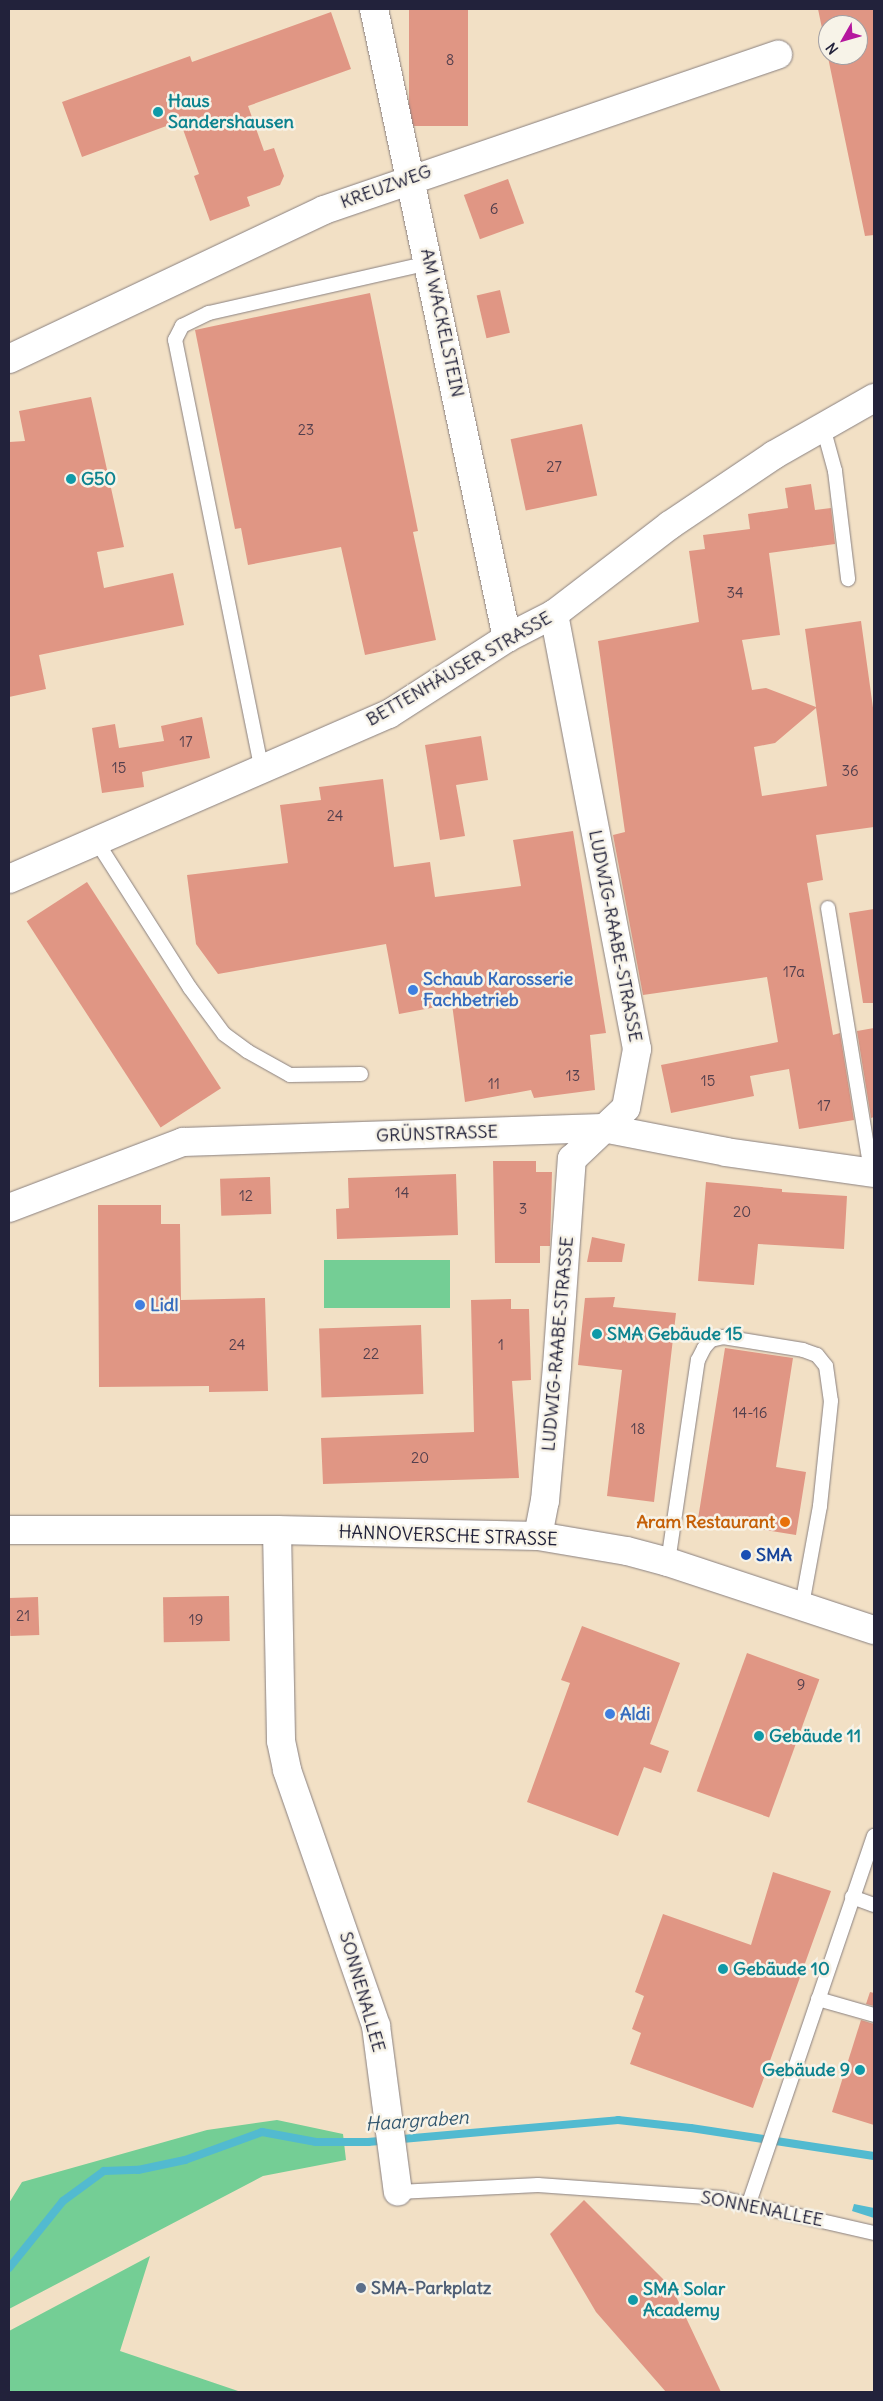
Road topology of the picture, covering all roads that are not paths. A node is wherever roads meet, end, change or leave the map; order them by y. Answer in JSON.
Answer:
{"nodes":[{"id":1,"x":374,"y":9,"type":"edge"},
{"id":2,"x":778,"y":55,"type":"dead end"},
{"id":3,"x":412,"y":177,"type":"junction"},
{"id":4,"x":429,"y":263,"type":"junction"},
{"id":5,"x":9,"y":359,"type":"edge"},
{"id":6,"x":874,"y":398,"type":"edge"},
{"id":7,"x":823,"y":427,"type":"junction"},
{"id":8,"x":848,"y":579,"type":"dead end"},
{"id":9,"x":554,"y":614,"type":"junction"},
{"id":10,"x":507,"y":638,"type":"junction"},
{"id":11,"x":262,"y":771,"type":"junction"},
{"id":12,"x":96,"y":842,"type":"junction"},
{"id":13,"x":9,"y":879,"type":"edge"},
{"id":14,"x":828,"y":908,"type":"dead end"},
{"id":15,"x":362,"y":1074,"type":"dead end"},
{"id":16,"x":603,"y":1128,"type":"junction"},
{"id":17,"x":873,"y":1172,"type":"edge"},
{"id":18,"x":9,"y":1208,"type":"edge"},
{"id":19,"x":9,"y":1530,"type":"edge"},
{"id":20,"x":277,"y":1530,"type":"junction"},
{"id":21,"x":538,"y":1536,"type":"junction"},
{"id":22,"x":668,"y":1562,"type":"junction"},
{"id":23,"x":802,"y":1605,"type":"junction"},
{"id":24,"x":874,"y":1630,"type":"edge"},
{"id":25,"x":874,"y":1836,"type":"edge"},
{"id":26,"x":852,"y":1897,"type":"junction"},
{"id":27,"x":874,"y":1905,"type":"edge"},
{"id":28,"x":818,"y":1999,"type":"junction"},
{"id":29,"x":874,"y":2015,"type":"edge"},
{"id":30,"x":398,"y":2192,"type":"joint"},
{"id":31,"x":749,"y":2203,"type":"junction"},
{"id":32,"x":874,"y":2233,"type":"edge"}],
"edges":[{"from":1,"to":3,"type":"street","name":"AM WACKELSTEIN"},
{"from":2,"to":3,"type":"street","name":"KREUZWEG"},
{"from":3,"to":4,"type":"street","name":"AM WACKELSTEIN"},
{"from":3,"to":5,"type":"street","name":"KREUZWEG"},
{"from":4,"to":10,"type":"street","name":"AM WACKELSTEIN"},
{"from":4,"to":11,"type":"lane"},
{"from":6,"to":7,"type":"street","name":"BETTENHÄUSER STRASSE"},
{"from":7,"to":8,"type":"lane"},
{"from":7,"to":9,"type":"street","name":"BETTENHÄUSER STRASSE"},
{"from":9,"to":10,"type":"street","name":"BETTENHÄUSER STRASSE"},
{"from":9,"to":16,"type":"street","name":"LUDWIG-RAABE-STRASSE"},
{"from":10,"to":11,"type":"street","name":"BETTENHÄUSER STRASSE"},
{"from":11,"to":12,"type":"street","name":"BETTENHÄUSER STRASSE"},
{"from":12,"to":13,"type":"street","name":"BETTENHÄUSER STRASSE"},
{"from":12,"to":15,"type":"lane"},
{"from":14,"to":17,"type":"lane"},
{"from":16,"to":17,"type":"street","name":"GRÜNSTRASSE"},
{"from":16,"to":18,"type":"street","name":"GRÜNSTRASSE"},
{"from":16,"to":21,"type":"street","name":"LUDWIG-RAABE-STRASSE"},
{"from":19,"to":20,"type":"street","name":"HANNOVERSCHE STRASSE"},
{"from":20,"to":21,"type":"street","name":"HANNOVERSCHE STRASSE"},
{"from":20,"to":30,"type":"street","name":"SONNENALLEE"},
{"from":21,"to":22,"type":"street","name":"HANNOVERSCHE STRASSE"},
{"from":22,"to":23,"type":"street","name":"HANNOVERSCHE STRASSE"},
{"from":22,"to":23,"type":"lane"},
{"from":23,"to":24,"type":"street","name":"HANNOVERSCHE STRASSE"},
{"from":25,"to":26,"type":"lane"},
{"from":26,"to":27,"type":"lane"},
{"from":26,"to":28,"type":"lane"},
{"from":28,"to":29,"type":"lane"},
{"from":28,"to":31,"type":"lane"},
{"from":30,"to":31,"type":"lane","name":"SONNENALLEE"},
{"from":31,"to":32,"type":"lane","name":"SONNENALLEE"}]}
